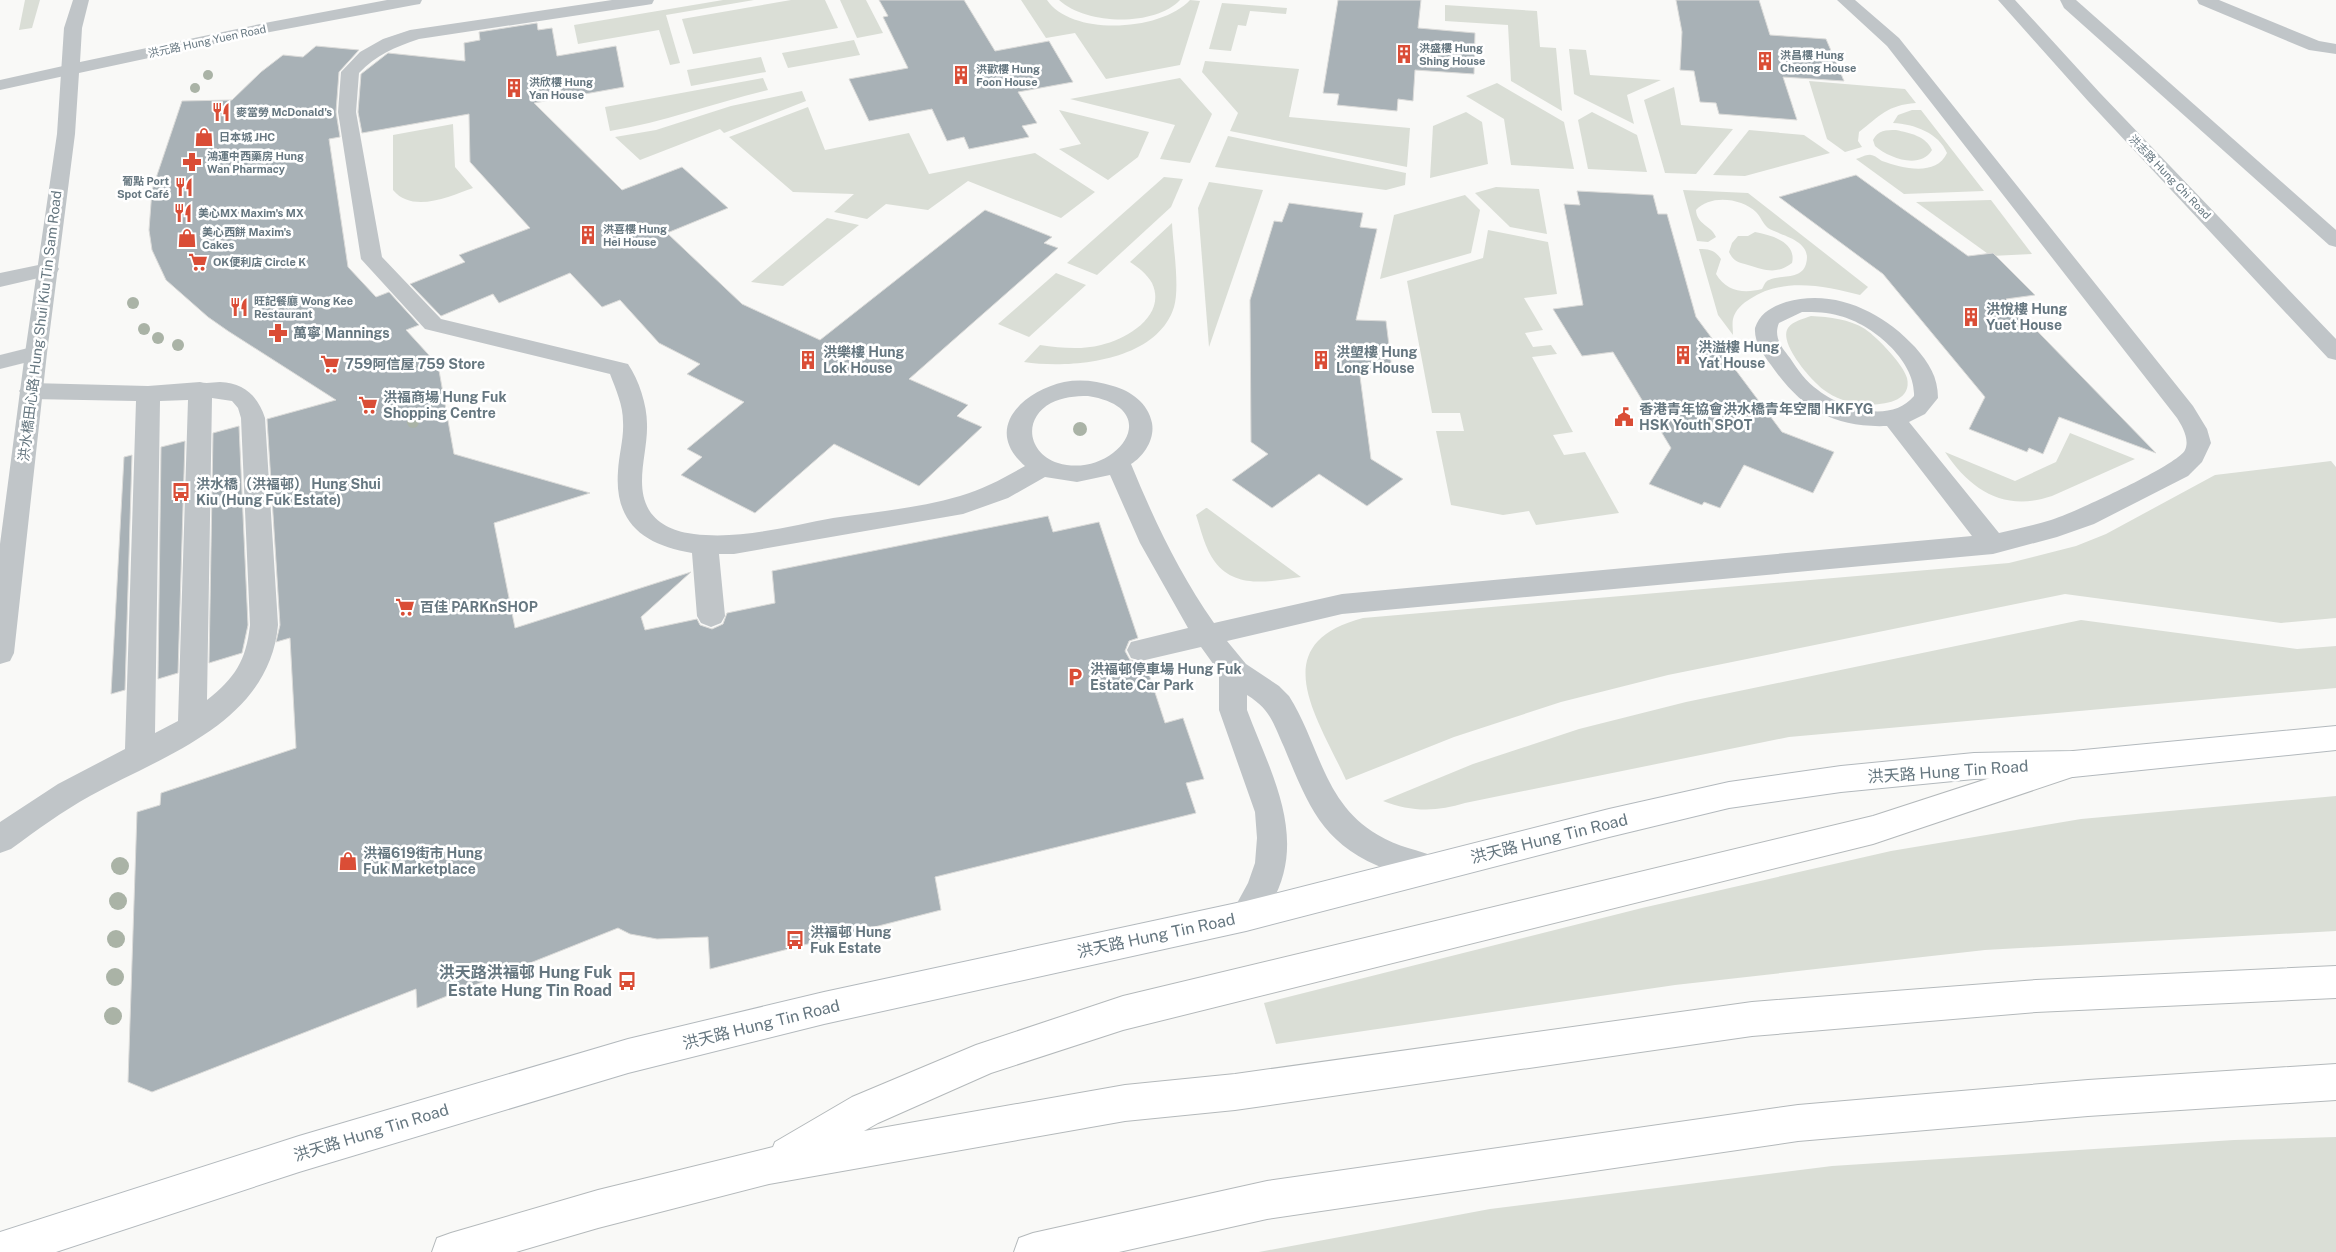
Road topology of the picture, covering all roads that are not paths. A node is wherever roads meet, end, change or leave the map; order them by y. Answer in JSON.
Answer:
{"nodes":[{"id":1,"x":81,"y":0,"type":"edge"},
{"id":2,"x":414,"y":0,"type":"edge"},
{"id":3,"x":646,"y":0,"type":"edge"},
{"id":4,"x":1845,"y":0,"type":"edge"},
{"id":5,"x":2006,"y":0,"type":"edge"},
{"id":6,"x":2068,"y":0,"type":"edge"},
{"id":7,"x":2205,"y":0,"type":"edge"},
{"id":8,"x":2336,"y":49,"type":"edge"},
{"id":9,"x":72,"y":69,"type":"junction"},
{"id":10,"x":0,"y":85,"type":"edge"},
{"id":11,"x":2336,"y":241,"type":"edge"},
{"id":12,"x":48,"y":268,"type":"junction"},
{"id":13,"x":0,"y":280,"type":"edge"},
{"id":14,"x":2336,"y":352,"type":"edge"},
{"id":15,"x":36,"y":353,"type":"junction"},
{"id":16,"x":0,"y":362,"type":"edge"},
{"id":17,"x":200,"y":390,"type":"junction"},
{"id":18,"x":31,"y":391,"type":"junction"},
{"id":19,"x":148,"y":394,"type":"junction"},
{"id":20,"x":1893,"y":418,"type":"junction"},
{"id":21,"x":1118,"y":463,"type":"junction"},
{"id":22,"x":1044,"y":466,"type":"junction"},
{"id":23,"x":1993,"y":544,"type":"junction"},
{"id":24,"x":705,"y":546,"type":"junction"},
{"id":25,"x":711,"y":616,"type":"dead end"},
{"id":26,"x":1206,"y":633,"type":"junction"},
{"id":27,"x":1142,"y":650,"type":"dead end"},
{"id":28,"x":0,"y":653,"type":"edge"},
{"id":29,"x":1233,"y":670,"type":"junction"},
{"id":30,"x":192,"y":727,"type":"junction"},
{"id":31,"x":2336,"y":738,"type":"edge"},
{"id":32,"x":140,"y":755,"type":"junction"},
{"id":33,"x":2073,"y":764,"type":"junction"},
{"id":34,"x":0,"y":839,"type":"edge"},
{"id":35,"x":1428,"y":868,"type":"junction"},
{"id":36,"x":1246,"y":916,"type":"junction"},
{"id":37,"x":2336,"y":982,"type":"edge"},
{"id":38,"x":2336,"y":1082,"type":"edge"},
{"id":39,"x":769,"y":1166,"type":"junction"},
{"id":40,"x":0,"y":1251,"type":"edge"},
{"id":41,"x":451,"y":1252,"type":"edge"},
{"id":42,"x":1033,"y":1252,"type":"edge"}],
"edges":[{"from":1,"to":9,"type":"street","name":"洪水橋田心路 Hung Shui Kiu Tin Sam Road"},
{"from":2,"to":9,"type":"street","name":"洪元路 Hung Yuen Road"},
{"from":3,"to":24,"type":"street"},
{"from":4,"to":23,"type":"street"},
{"from":5,"to":14,"type":"street","name":"洪志路 Hung Chi Road"},
{"from":6,"to":11,"type":"street"},
{"from":7,"to":8,"type":"street"},
{"from":9,"to":10,"type":"street","name":"洪元路 Hung Yuen Road"},
{"from":9,"to":12,"type":"street","name":"洪水橋田心路 Hung Shui Kiu Tin Sam Road"},
{"from":12,"to":13,"type":"street"},
{"from":12,"to":15,"type":"street","name":"洪水橋田心路 Hung Shui Kiu Tin Sam Road"},
{"from":15,"to":16,"type":"street"},
{"from":15,"to":18,"type":"street","name":"洪水橋田心路 Hung Shui Kiu Tin Sam Road"},
{"from":17,"to":19,"type":"street"},
{"from":17,"to":30,"type":"street"},
{"from":17,"to":30,"type":"street"},
{"from":18,"to":19,"type":"street"},
{"from":18,"to":28,"type":"street","name":"洪水橋田心路 Hung Shui Kiu Tin Sam Road"},
{"from":19,"to":32,"type":"street"},
{"from":20,"to":20,"type":"street"},
{"from":20,"to":23,"type":"street"},
{"from":21,"to":22,"type":"street"},
{"from":21,"to":22,"type":"street"},
{"from":21,"to":26,"type":"street"},
{"from":22,"to":24,"type":"street"},
{"from":23,"to":26,"type":"street"},
{"from":24,"to":25,"type":"street"},
{"from":26,"to":27,"type":"street"},
{"from":26,"to":29,"type":"street"},
{"from":29,"to":35,"type":"street"},
{"from":29,"to":36,"type":"street"},
{"from":30,"to":32,"type":"street"},
{"from":31,"to":33,"type":"main road","name":"洪天路 Hung Tin Road"},
{"from":32,"to":34,"type":"street"},
{"from":33,"to":35,"type":"main road","name":"洪天路 Hung Tin Road"},
{"from":33,"to":39,"type":"main road"},
{"from":35,"to":36,"type":"main road","name":"洪天路 Hung Tin Road"},
{"from":36,"to":40,"type":"main road","name":"洪天路 Hung Tin Road"},
{"from":37,"to":39,"type":"main road"},
{"from":38,"to":42,"type":"main road"},
{"from":39,"to":41,"type":"main road"}]}
